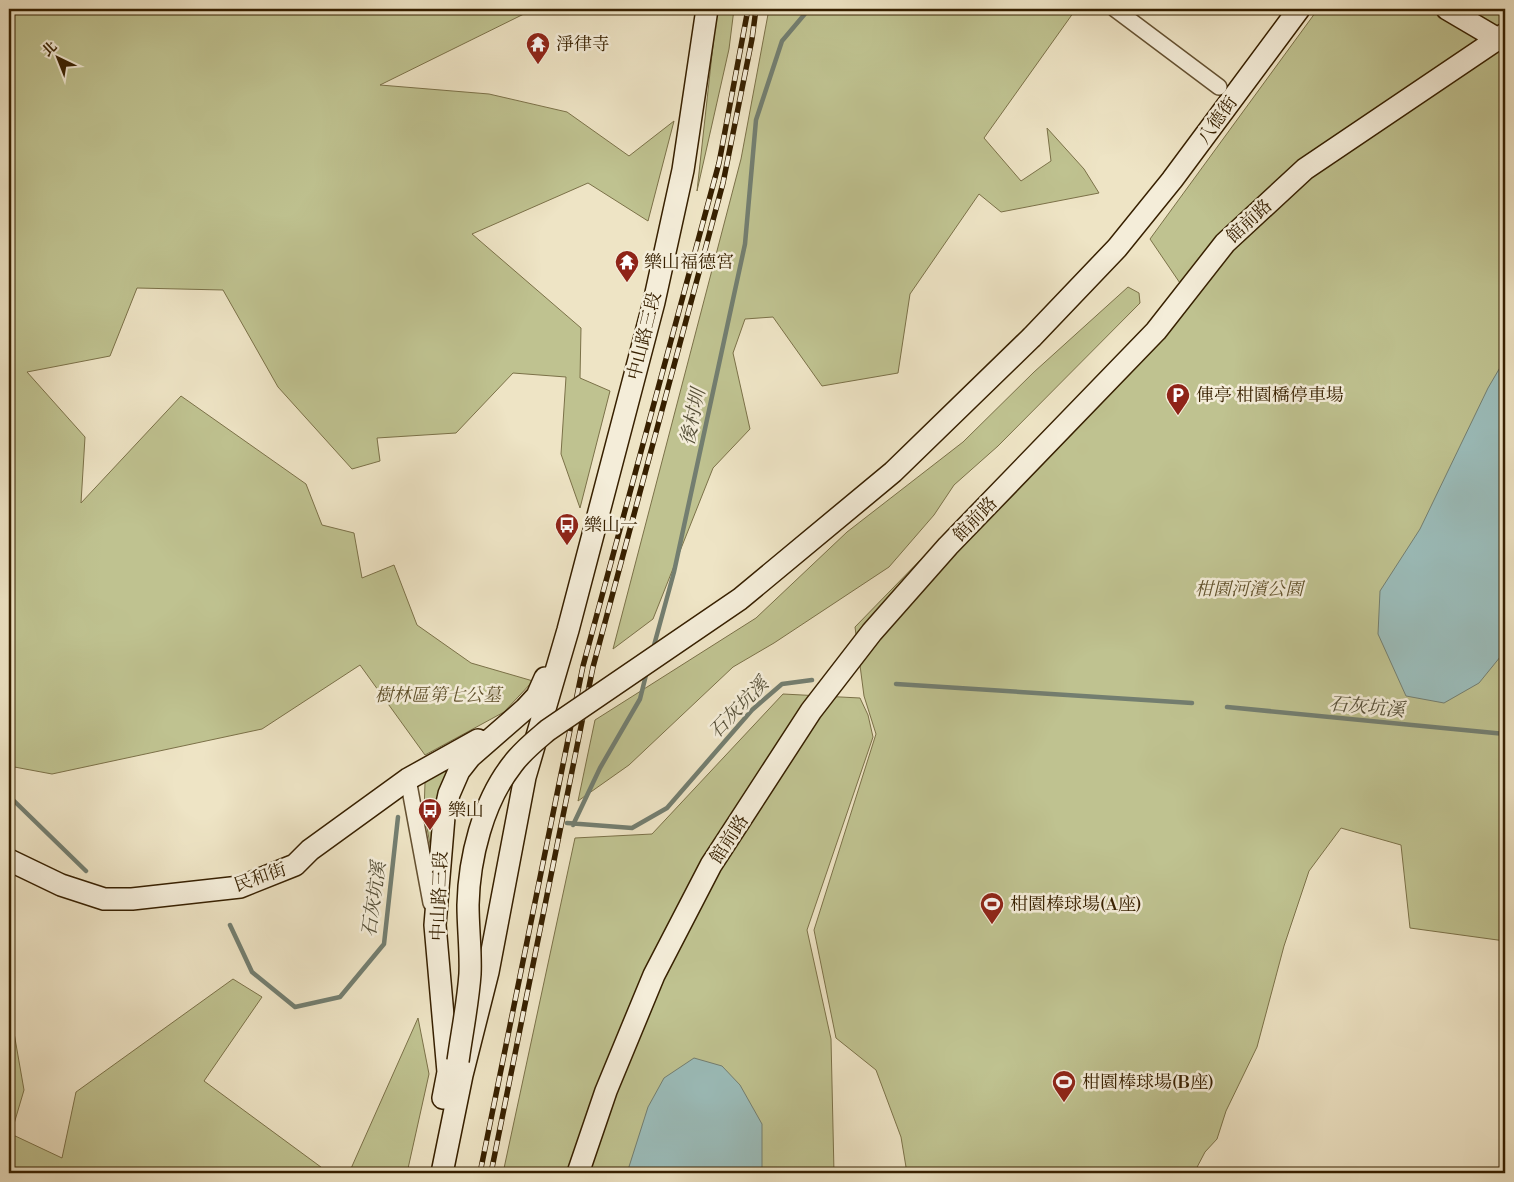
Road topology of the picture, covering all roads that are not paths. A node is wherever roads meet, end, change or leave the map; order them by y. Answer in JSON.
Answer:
{"nodes":[{"id":1,"x":707,"y":9,"type":"edge"},
{"id":2,"x":1115,"y":9,"type":"edge"},
{"id":3,"x":1285,"y":9,"type":"edge"},
{"id":4,"x":1299,"y":9,"type":"edge"},
{"id":5,"x":1447,"y":9,"type":"edge"},
{"id":6,"x":1501,"y":37,"type":"edge"},
{"id":7,"x":1219,"y":87,"type":"dead end"},
{"id":8,"x":1132,"y":229,"type":"junction"},
{"id":9,"x":568,"y":630,"type":"junction"},
{"id":10,"x":507,"y":723,"type":"junction"},
{"id":11,"x":408,"y":779,"type":"junction"},
{"id":12,"x":9,"y":860,"type":"edge"},
{"id":13,"x":435,"y":925,"type":"junction"},
{"id":14,"x":456,"y":1069,"type":"junction"},
{"id":15,"x":427,"y":1173,"type":"edge"},
{"id":16,"x":442,"y":1173,"type":"edge"},
{"id":17,"x":578,"y":1173,"type":"edge"}],
"edges":[{"from":1,"to":9,"type":"street","name":"中山路三段"},
{"from":2,"to":7,"type":"street"},
{"from":3,"to":8,"type":"street","name":"八德街"},
{"from":4,"to":8,"type":"street","name":"八德街"},
{"from":5,"to":6,"type":"street","name":"館前路"},
{"from":6,"to":17,"type":"street","name":"館前路"},
{"from":8,"to":14,"type":"street","name":"八德街","bridge":true},
{"from":9,"to":10,"type":"street","name":"中山路三段"},
{"from":9,"to":14,"type":"street","name":"中山路三段"},
{"from":10,"to":11,"type":"street","name":"民和街"},
{"from":10,"to":13,"type":"street","name":"中山路三段"},
{"from":11,"to":12,"type":"street","name":"民和街"},
{"from":11,"to":13,"type":"street"},
{"from":13,"to":14,"type":"street","name":"中山路三段"},
{"from":14,"to":15,"type":"street","name":"中山路三段"},
{"from":14,"to":16,"type":"street","name":"中山路三段"}]}
